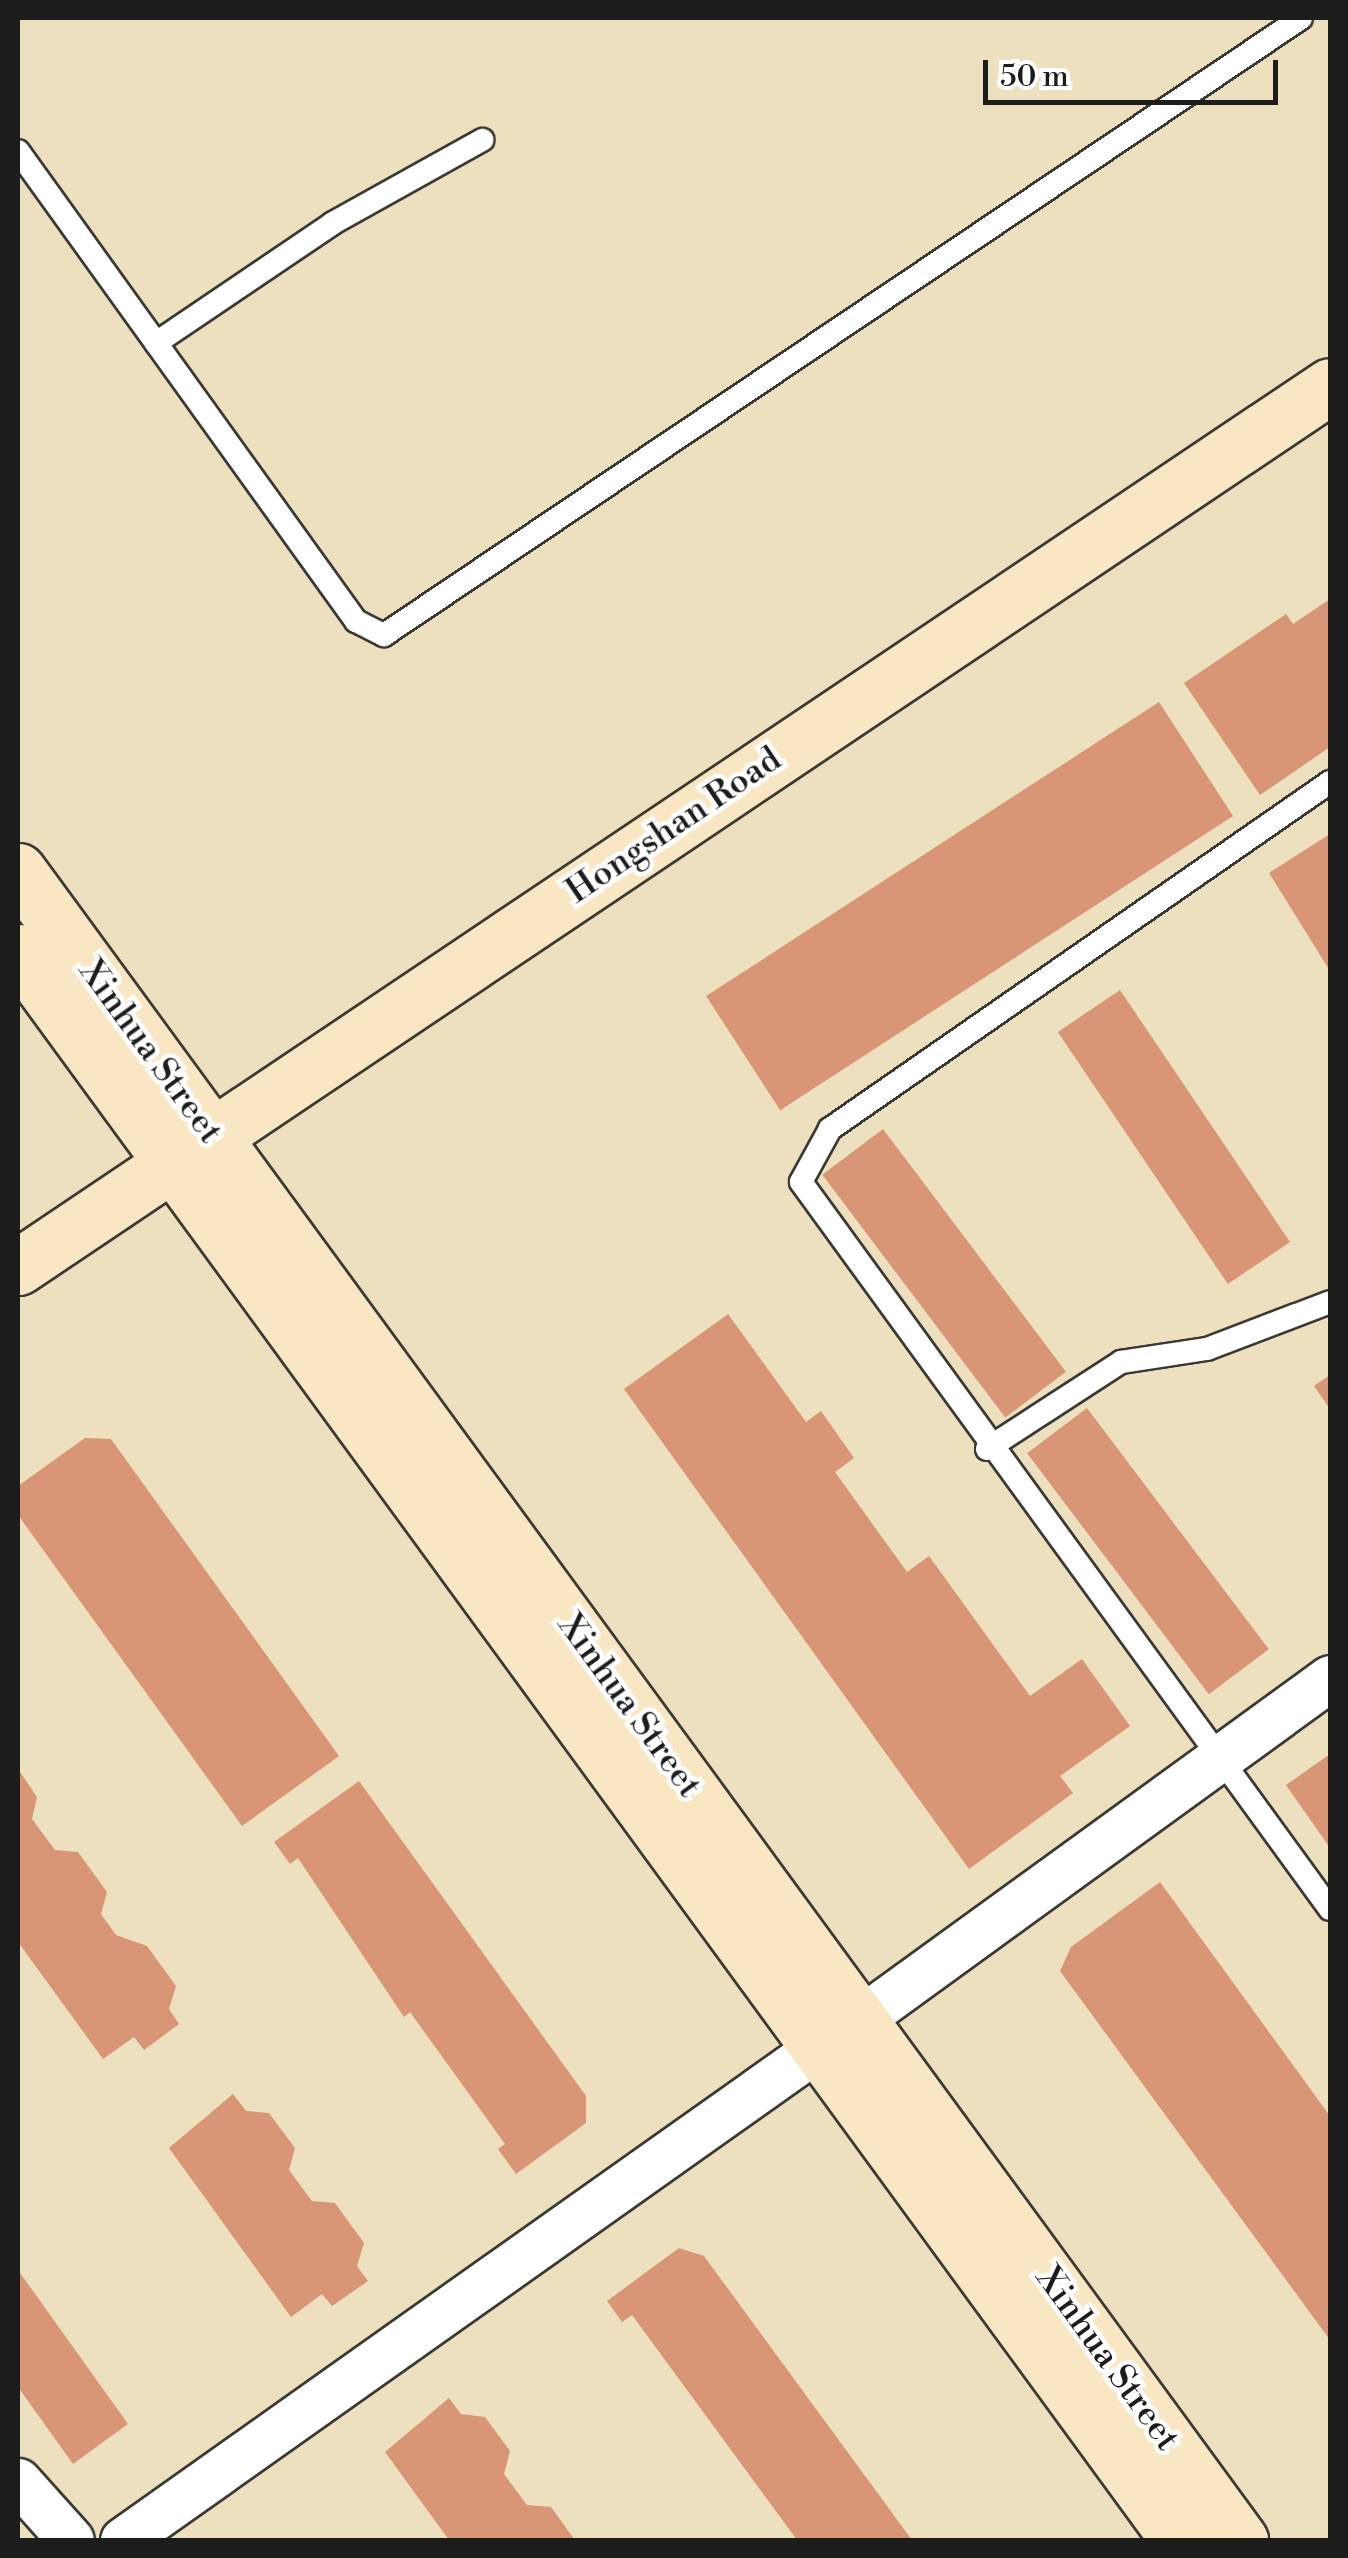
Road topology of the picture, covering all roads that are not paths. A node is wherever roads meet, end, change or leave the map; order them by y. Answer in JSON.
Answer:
{"nodes":[{"id":1,"x":1301,"y":18,"type":"edge"},
{"id":2,"x":482,"y":140,"type":"dead end"},
{"id":3,"x":18,"y":151,"type":"edge"},
{"id":4,"x":156,"y":344,"type":"junction"},
{"id":5,"x":1330,"y":386,"type":"edge"},
{"id":6,"x":1330,"y":782,"type":"edge"},
{"id":7,"x":18,"y":871,"type":"edge"},
{"id":8,"x":18,"y":952,"type":"edge"},
{"id":9,"x":192,"y":1150,"type":"junction"},
{"id":10,"x":18,"y":1267,"type":"edge"},
{"id":11,"x":1330,"y":1302,"type":"edge"},
{"id":12,"x":987,"y":1450,"type":"junction"},
{"id":13,"x":1330,"y":1678,"type":"edge"},
{"id":14,"x":1218,"y":1757,"type":"junction"},
{"id":15,"x":1330,"y":1909,"type":"edge"},
{"id":16,"x":839,"y":2033,"type":"junction"},
{"id":17,"x":18,"y":2481,"type":"edge"},
{"id":18,"x":71,"y":2540,"type":"edge"},
{"id":19,"x":123,"y":2540,"type":"edge"},
{"id":20,"x":1179,"y":2540,"type":"edge"},
{"id":21,"x":1240,"y":2540,"type":"edge"}],
"edges":[{"from":1,"to":4,"type":"lane"},
{"from":2,"to":4,"type":"lane"},
{"from":3,"to":4,"type":"lane"},
{"from":5,"to":9,"type":"main road","name":"Hongshan Road"},
{"from":6,"to":12,"type":"lane"},
{"from":7,"to":9,"type":"main road","name":"Xinhua Street"},
{"from":8,"to":9,"type":"main road","name":"Xinhua Street"},
{"from":9,"to":10,"type":"main road","name":"Hongshan Road"},
{"from":9,"to":16,"type":"main road","name":"Xinhua Street"},
{"from":11,"to":12,"type":"lane"},
{"from":12,"to":14,"type":"lane"},
{"from":13,"to":14,"type":"street"},
{"from":14,"to":15,"type":"lane"},
{"from":14,"to":16,"type":"street"},
{"from":16,"to":19,"type":"street"},
{"from":16,"to":20,"type":"main road","name":"Xinhua Street"},
{"from":16,"to":21,"type":"main road","name":"Xinhua Street"},
{"from":17,"to":18,"type":"street"}]}
